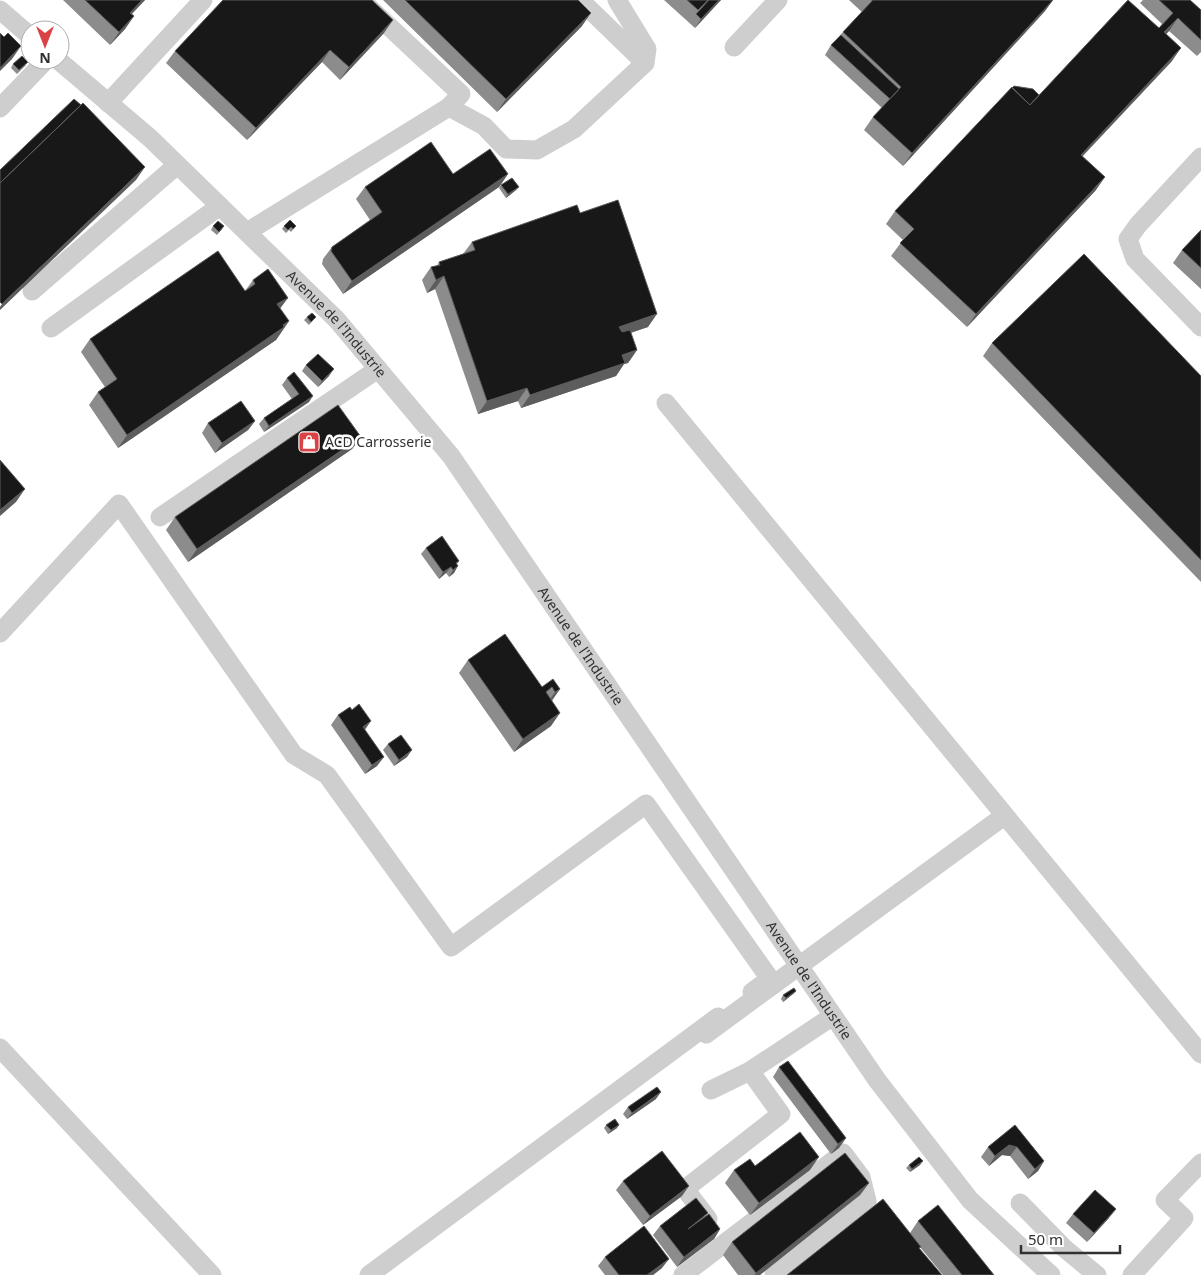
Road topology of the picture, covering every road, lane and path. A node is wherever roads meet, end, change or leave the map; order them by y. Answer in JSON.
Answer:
{"nodes":[{"id":1,"x":204,"y":0,"type":"edge"},
{"id":2,"x":360,"y":0,"type":"edge"},
{"id":3,"x":580,"y":0,"type":"edge"},
{"id":4,"x":617,"y":0,"type":"edge"},
{"id":5,"x":778,"y":0,"type":"edge"},
{"id":6,"x":0,"y":10,"type":"edge"},
{"id":7,"x":20,"y":27,"type":"edge"},
{"id":8,"x":734,"y":46,"type":"dead end"},
{"id":9,"x":645,"y":63,"type":"junction"},
{"id":10,"x":36,"y":70,"type":"edge"},
{"id":11,"x":70,"y":70,"type":"edge"},
{"id":12,"x":108,"y":103,"type":"junction"},
{"id":13,"x":449,"y":107,"type":"junction"},
{"id":14,"x":0,"y":108,"type":"edge"},
{"id":15,"x":1201,"y":157,"type":"edge"},
{"id":16,"x":177,"y":165,"type":"junction"},
{"id":17,"x":220,"y":206,"type":"junction"},
{"id":18,"x":247,"y":232,"type":"junction"},
{"id":19,"x":32,"y":291,"type":"edge"},
{"id":20,"x":1201,"y":326,"type":"edge"},
{"id":21,"x":52,"y":328,"type":"dead end"},
{"id":22,"x":378,"y":369,"type":"junction"},
{"id":23,"x":666,"y":403,"type":"dead end"},
{"id":24,"x":160,"y":517,"type":"dead end"},
{"id":25,"x":0,"y":633,"type":"edge"},
{"id":26,"x":1004,"y":816,"type":"junction"},
{"id":27,"x":833,"y":1016,"type":"junction"},
{"id":28,"x":0,"y":1048,"type":"edge"},
{"id":29,"x":1201,"y":1054,"type":"edge"},
{"id":30,"x":667,"y":1055,"type":"junction"},
{"id":31,"x":750,"y":1071,"type":"junction"},
{"id":32,"x":711,"y":1090,"type":"dead end"},
{"id":33,"x":1201,"y":1163,"type":"edge"},
{"id":34,"x":1020,"y":1203,"type":"dead end"},
{"id":35,"x":710,"y":1222,"type":"edge"},
{"id":36,"x":212,"y":1275,"type":"edge"},
{"id":37,"x":369,"y":1275,"type":"edge"},
{"id":38,"x":684,"y":1275,"type":"edge"},
{"id":39,"x":774,"y":1275,"type":"edge"},
{"id":40,"x":1051,"y":1275,"type":"edge"},
{"id":41,"x":1096,"y":1275,"type":"edge"},
{"id":42,"x":1132,"y":1275,"type":"edge"}],
"edges":[{"from":1,"to":12,"type":"street"},
{"from":2,"to":13,"type":"street"},
{"from":3,"to":9,"type":"street"},
{"from":4,"to":9,"type":"street"},
{"from":5,"to":8,"type":"street"},
{"from":6,"to":7,"type":"street"},
{"from":9,"to":13,"type":"street"},
{"from":10,"to":14,"type":"street"},
{"from":11,"to":12,"type":"street","name":"Avenue de l'Industrie"},
{"from":12,"to":16,"type":"street","name":"Avenue de l'Industrie"},
{"from":13,"to":18,"type":"street"},
{"from":15,"to":20,"type":"street"},
{"from":16,"to":17,"type":"street","name":"Avenue de l'Industrie"},
{"from":16,"to":19,"type":"street"},
{"from":17,"to":18,"type":"street","name":"Avenue de l'Industrie"},
{"from":17,"to":21,"type":"street"},
{"from":18,"to":22,"type":"street","name":"Avenue de l'Industrie"},
{"from":22,"to":24,"type":"street"},
{"from":22,"to":27,"type":"street","name":"Avenue de l'Industrie"},
{"from":23,"to":26,"type":"street"},
{"from":25,"to":30,"type":"street"},
{"from":26,"to":29,"type":"street"},
{"from":26,"to":30,"type":"street","bridge":true},
{"from":27,"to":31,"type":"street"},
{"from":27,"to":40,"type":"street","name":"Avenue de l'Industrie"},
{"from":28,"to":36,"type":"street"},
{"from":30,"to":37,"type":"street"},
{"from":31,"to":32,"type":"street"},
{"from":31,"to":35,"type":"street"},
{"from":33,"to":42,"type":"street"},
{"from":34,"to":41,"type":"street"},
{"from":38,"to":39,"type":"street"}]}
